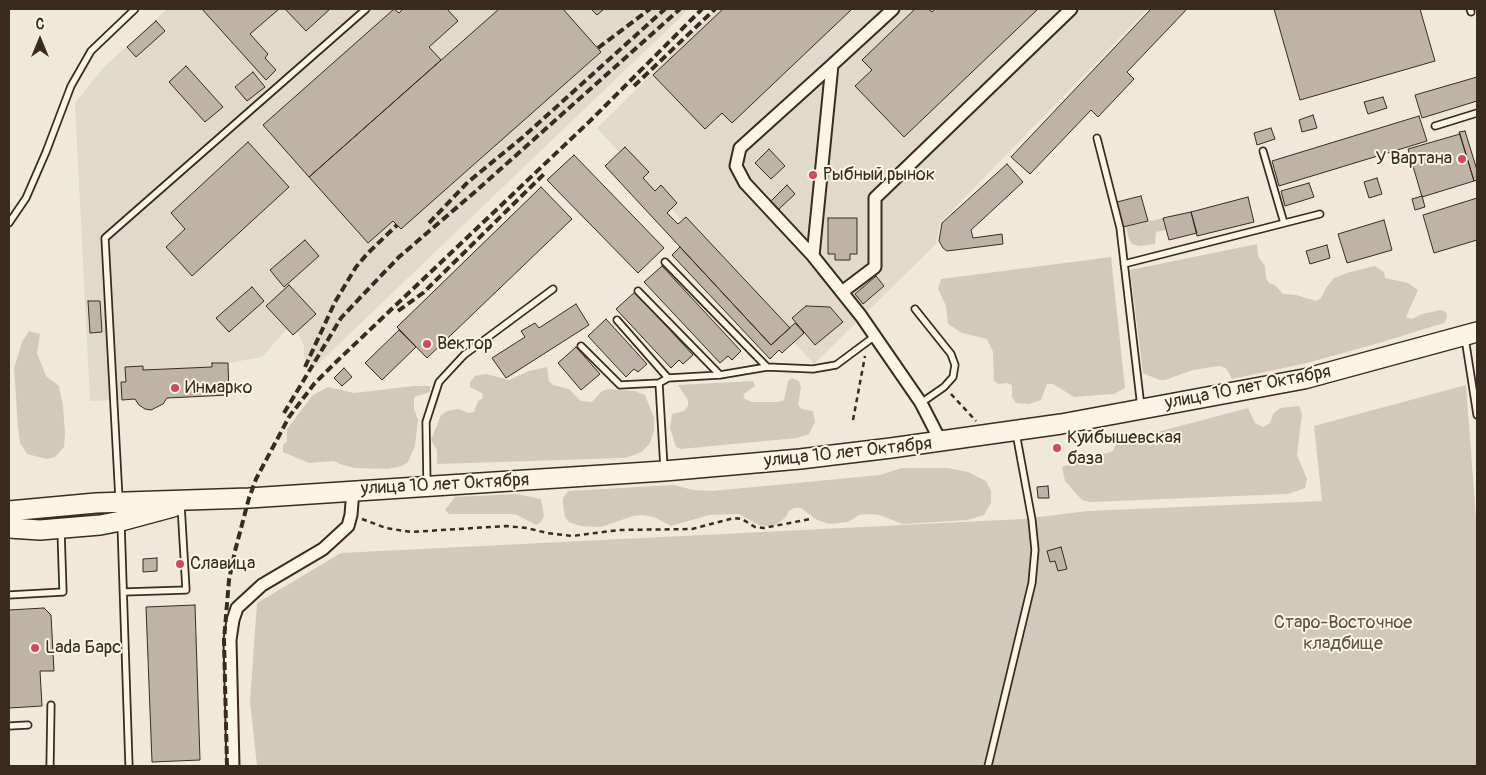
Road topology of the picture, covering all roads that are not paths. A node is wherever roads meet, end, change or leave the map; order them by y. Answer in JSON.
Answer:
{"nodes":[{"id":1,"x":135,"y":9,"type":"edge"},
{"id":2,"x":366,"y":9,"type":"edge"},
{"id":3,"x":893,"y":9,"type":"edge"},
{"id":4,"x":1071,"y":9,"type":"edge"},
{"id":5,"x":832,"y":65,"type":"junction"},
{"id":6,"x":1477,"y":114,"type":"edge"},
{"id":7,"x":1435,"y":126,"type":"dead end"},
{"id":8,"x":1097,"y":138,"type":"dead end"},
{"id":9,"x":1263,"y":151,"type":"dead end"},
{"id":10,"x":1320,"y":214,"type":"dead end"},
{"id":11,"x":9,"y":223,"type":"edge"},
{"id":12,"x":1284,"y":223,"type":"junction"},
{"id":13,"x":813,"y":256,"type":"junction"},
{"id":14,"x":665,"y":262,"type":"dead end"},
{"id":15,"x":1124,"y":264,"type":"junction"},
{"id":16,"x":553,"y":289,"type":"dead end"},
{"id":17,"x":638,"y":291,"type":"dead end"},
{"id":18,"x":842,"y":292,"type":"junction"},
{"id":19,"x":915,"y":310,"type":"dead end"},
{"id":20,"x":617,"y":320,"type":"dead end"},
{"id":21,"x":1471,"y":334,"type":"edge"},
{"id":22,"x":871,"y":339,"type":"junction"},
{"id":23,"x":581,"y":346,"type":"dead end"},
{"id":24,"x":767,"y":367,"type":"junction"},
{"id":25,"x":720,"y":375,"type":"junction"},
{"id":26,"x":668,"y":378,"type":"junction"},
{"id":27,"x":660,"y":383,"type":"junction"},
{"id":28,"x":1475,"y":389,"type":"edge"},
{"id":29,"x":921,"y":403,"type":"junction"},
{"id":30,"x":1141,"y":409,"type":"junction"},
{"id":31,"x":1477,"y":415,"type":"edge"},
{"id":32,"x":1015,"y":431,"type":"junction"},
{"id":33,"x":941,"y":442,"type":"junction"},
{"id":34,"x":664,"y":471,"type":"junction"},
{"id":35,"x":427,"y":486,"type":"junction"},
{"id":36,"x":353,"y":490,"type":"junction"},
{"id":37,"x":209,"y":499,"type":"junction"},
{"id":38,"x":120,"y":502,"type":"junction"},
{"id":39,"x":181,"y":505,"type":"junction"},
{"id":40,"x":9,"y":511,"type":"edge"},
{"id":41,"x":121,"y":521,"type":"junction"},
{"id":42,"x":9,"y":522,"type":"edge"},
{"id":43,"x":9,"y":528,"type":"edge"},
{"id":44,"x":61,"y":529,"type":"junction"},
{"id":45,"x":124,"y":592,"type":"junction"},
{"id":46,"x":9,"y":595,"type":"edge"},
{"id":47,"x":51,"y":705,"type":"dead end"},
{"id":48,"x":28,"y":725,"type":"dead end"},
{"id":49,"x":9,"y":726,"type":"edge"},
{"id":50,"x":50,"y":766,"type":"edge"},
{"id":51,"x":129,"y":766,"type":"edge"},
{"id":52,"x":234,"y":766,"type":"edge"},
{"id":53,"x":988,"y":766,"type":"edge"}],
"edges":[{"from":1,"to":11,"type":"lane"},
{"from":2,"to":38,"type":"lane"},
{"from":3,"to":5,"type":"street"},
{"from":4,"to":18,"type":"street"},
{"from":5,"to":13,"type":"street"},
{"from":5,"to":13,"type":"street"},
{"from":6,"to":7,"type":"lane"},
{"from":8,"to":15,"type":"lane"},
{"from":9,"to":12,"type":"lane"},
{"from":10,"to":12,"type":"lane"},
{"from":12,"to":15,"type":"lane"},
{"from":13,"to":18,"type":"street"},
{"from":14,"to":24,"type":"lane"},
{"from":15,"to":30,"type":"lane"},
{"from":16,"to":35,"type":"lane"},
{"from":17,"to":25,"type":"lane"},
{"from":18,"to":22,"type":"street"},
{"from":19,"to":29,"type":"lane"},
{"from":20,"to":26,"type":"lane"},
{"from":21,"to":28,"type":"lane"},
{"from":21,"to":30,"type":"main road","name":"улица 10 лет Октября"},
{"from":22,"to":24,"type":"lane"},
{"from":22,"to":29,"type":"street"},
{"from":23,"to":27,"type":"lane"},
{"from":24,"to":25,"type":"lane"},
{"from":25,"to":26,"type":"lane"},
{"from":26,"to":27,"type":"lane"},
{"from":27,"to":34,"type":"lane"},
{"from":28,"to":31,"type":"lane"},
{"from":29,"to":33,"type":"street"},
{"from":30,"to":32,"type":"main road","name":"улица 10 лет Октября"},
{"from":32,"to":33,"type":"main road","name":"улица 10 лет Октября"},
{"from":32,"to":53,"type":"lane"},
{"from":33,"to":34,"type":"main road","name":"улица 10 лет Октября"},
{"from":34,"to":35,"type":"main road","name":"улица 10 лет Октября"},
{"from":35,"to":36,"type":"main road","name":"улица 10 лет Октября"},
{"from":36,"to":37,"type":"main road","name":"улица 10 лет Октября"},
{"from":36,"to":52,"type":"street"},
{"from":37,"to":38,"type":"main road","name":"улица 10 лет Октября"},
{"from":37,"to":39,"type":"main road","name":"улица 10 лет Октября"},
{"from":38,"to":40,"type":"main road","name":"улица 10 лет Октября"},
{"from":39,"to":41,"type":"main road","name":"улица 10 лет Октября"},
{"from":39,"to":45,"type":"lane"},
{"from":41,"to":44,"type":"main road","name":"улица 10 лет Октября"},
{"from":41,"to":45,"type":"lane"},
{"from":42,"to":43,"type":"lane"},
{"from":43,"to":44,"type":"main road","name":"улица 10 лет Октября"},
{"from":44,"to":46,"type":"lane"},
{"from":45,"to":51,"type":"lane"},
{"from":47,"to":50,"type":"lane"},
{"from":48,"to":49,"type":"lane"}]}
